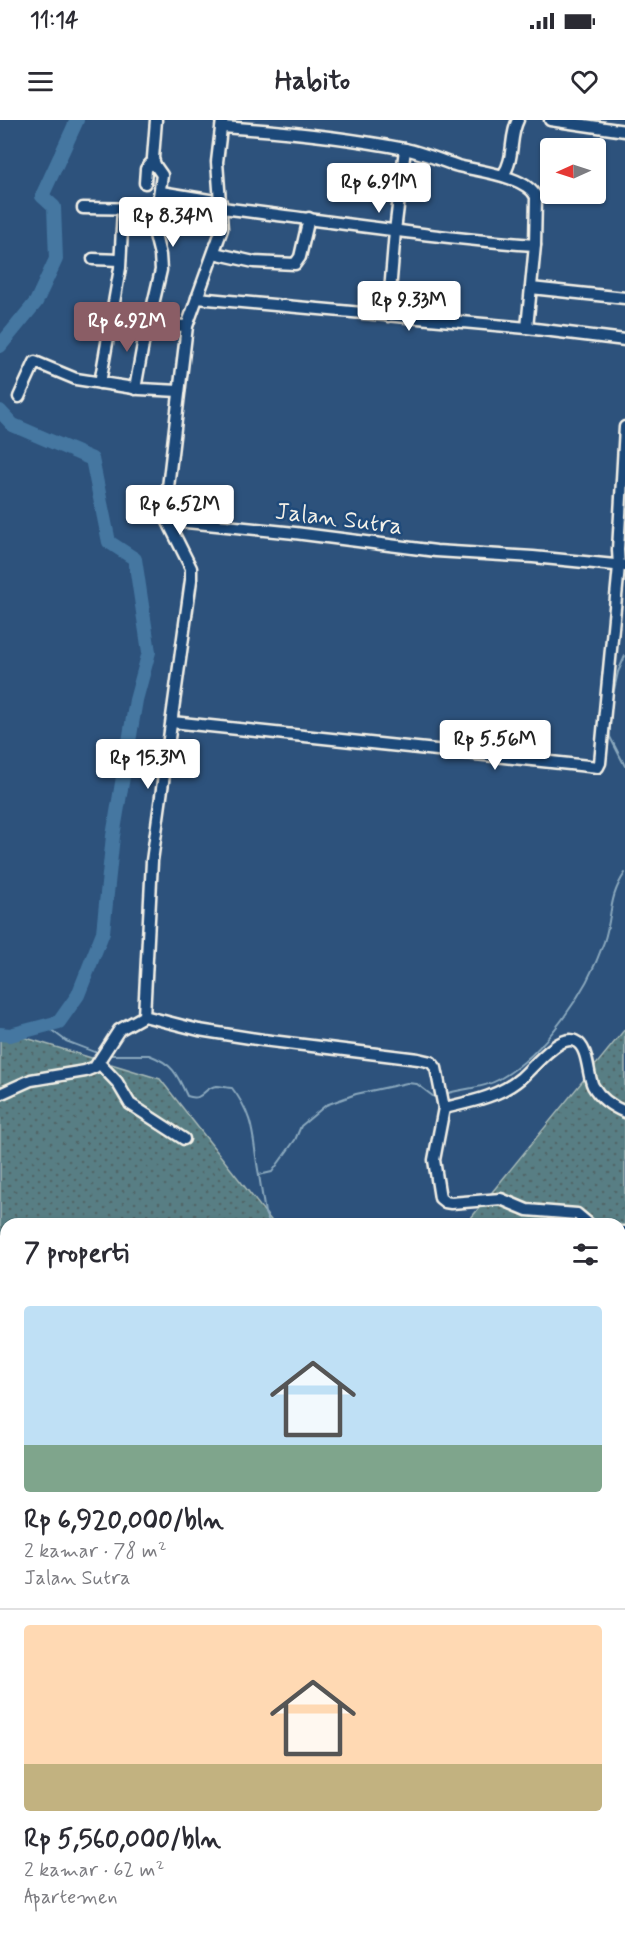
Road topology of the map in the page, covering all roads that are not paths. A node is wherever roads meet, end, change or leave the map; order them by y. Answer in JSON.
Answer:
{"nodes":[{"id":1,"x":156,"y":120,"type":"edge"},
{"id":2,"x":518,"y":120,"type":"edge"},
{"id":3,"x":550,"y":120,"type":"edge"},
{"id":4,"x":222,"y":123,"type":"edge"},
{"id":5,"x":625,"y":130,"type":"edge"},
{"id":6,"x":405,"y":149,"type":"junction"},
{"id":7,"x":155,"y":165,"type":"junction"},
{"id":8,"x":503,"y":175,"type":"junction"},
{"id":9,"x":145,"y":183,"type":"dead end"},
{"id":10,"x":161,"y":192,"type":"junction"},
{"id":11,"x":221,"y":205,"type":"junction"},
{"id":12,"x":83,"y":208,"type":"dead end"},
{"id":13,"x":123,"y":208,"type":"junction"},
{"id":14,"x":156,"y":209,"type":"junction"},
{"id":15,"x":309,"y":218,"type":"junction"},
{"id":16,"x":395,"y":231,"type":"junction"},
{"id":17,"x":535,"y":245,"type":"junction"},
{"id":18,"x":214,"y":253,"type":"junction"},
{"id":19,"x":93,"y":259,"type":"dead end"},
{"id":20,"x":120,"y":261,"type":"junction"},
{"id":21,"x":531,"y":288,"type":"junction"},
{"id":22,"x":197,"y":298,"type":"junction"},
{"id":23,"x":625,"y":298,"type":"edge"},
{"id":24,"x":388,"y":316,"type":"junction"},
{"id":25,"x":110,"y":320,"type":"junction"},
{"id":26,"x":148,"y":322,"type":"junction"},
{"id":27,"x":187,"y":326,"type":"junction"},
{"id":28,"x":527,"y":328,"type":"junction"},
{"id":29,"x":625,"y":340,"type":"edge"},
{"id":30,"x":100,"y":383,"type":"junction"},
{"id":31,"x":135,"y":389,"type":"junction"},
{"id":32,"x":179,"y":391,"type":"junction"},
{"id":33,"x":20,"y":396,"type":"dead end"},
{"id":34,"x":625,"y":427,"type":"edge"},
{"id":35,"x":167,"y":520,"type":"junction"},
{"id":36,"x":622,"y":566,"type":"edge"},
{"id":37,"x":172,"y":722,"type":"junction"},
{"id":38,"x":144,"y":1016,"type":"junction"},
{"id":39,"x":102,"y":1058,"type":"junction"},
{"id":40,"x":0,"y":1094,"type":"edge"},
{"id":41,"x":442,"y":1100,"type":"junction"},
{"id":42,"x":625,"y":1112,"type":"edge"},
{"id":43,"x":184,"y":1139,"type":"dead end"},
{"id":44,"x":582,"y":1218,"type":"edge"}],
"edges":[{"from":1,"to":7,"type":"street"},
{"from":2,"to":8,"type":"street"},
{"from":3,"to":5,"type":"street"},
{"from":4,"to":6,"type":"street"},
{"from":4,"to":11,"type":"street"},
{"from":6,"to":8,"type":"street"},
{"from":6,"to":16,"type":"street"},
{"from":7,"to":9,"type":"street"},
{"from":7,"to":10,"type":"street"},
{"from":8,"to":17,"type":"street"},
{"from":10,"to":11,"type":"street"},
{"from":10,"to":14,"type":"street"},
{"from":11,"to":15,"type":"street"},
{"from":11,"to":18,"type":"street"},
{"from":12,"to":13,"type":"street"},
{"from":13,"to":14,"type":"street"},
{"from":13,"to":20,"type":"street"},
{"from":14,"to":26,"type":"street"},
{"from":15,"to":16,"type":"street"},
{"from":15,"to":18,"type":"street"},
{"from":16,"to":17,"type":"street"},
{"from":16,"to":24,"type":"street"},
{"from":17,"to":21,"type":"street"},
{"from":18,"to":22,"type":"street"},
{"from":19,"to":20,"type":"street"},
{"from":20,"to":25,"type":"street"},
{"from":21,"to":23,"type":"street"},
{"from":21,"to":28,"type":"street"},
{"from":22,"to":24,"type":"street"},
{"from":22,"to":27,"type":"street"},
{"from":24,"to":28,"type":"street"},
{"from":25,"to":26,"type":"street"},
{"from":25,"to":30,"type":"street"},
{"from":26,"to":27,"type":"street"},
{"from":26,"to":31,"type":"street"},
{"from":27,"to":32,"type":"street"},
{"from":28,"to":29,"type":"street"},
{"from":30,"to":31,"type":"street"},
{"from":30,"to":33,"type":"street"},
{"from":31,"to":32,"type":"street"},
{"from":32,"to":35,"type":"street"},
{"from":34,"to":36,"type":"street"},
{"from":35,"to":36,"type":"street","name":"Jalan Sutra"},
{"from":35,"to":37,"type":"street"},
{"from":36,"to":37,"type":"street"},
{"from":37,"to":38,"type":"street"},
{"from":38,"to":39,"type":"street"},
{"from":38,"to":41,"type":"street"},
{"from":39,"to":40,"type":"street"},
{"from":39,"to":43,"type":"street"},
{"from":41,"to":42,"type":"street"},
{"from":41,"to":44,"type":"street"}]}
